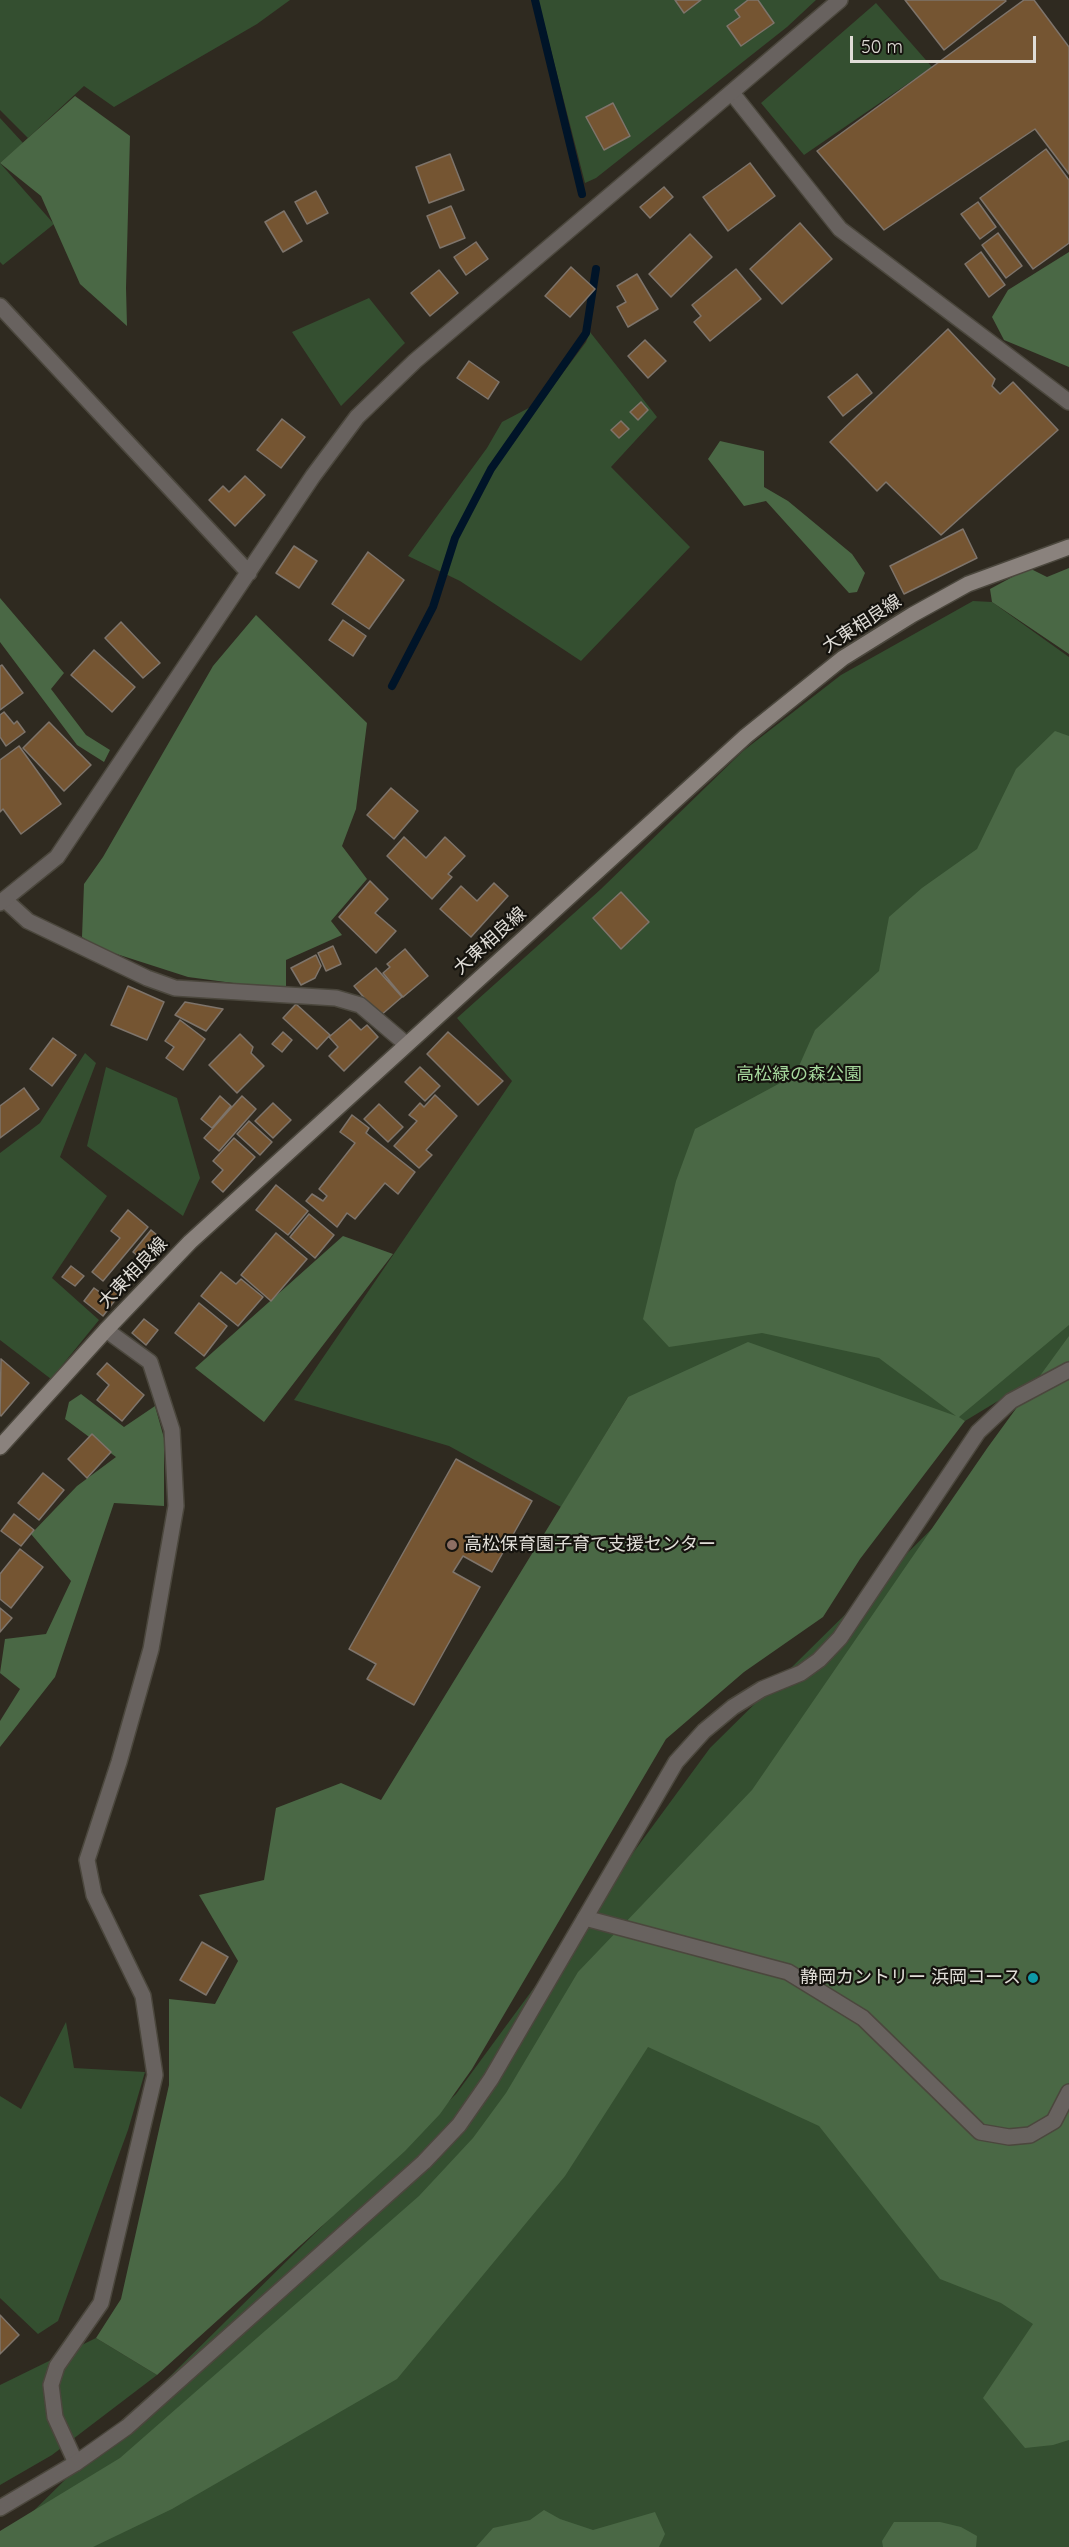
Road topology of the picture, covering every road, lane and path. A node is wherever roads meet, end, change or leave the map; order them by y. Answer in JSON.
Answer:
{"nodes":[{"id":1,"x":840,"y":0,"type":"edge"},
{"id":2,"x":732,"y":93,"type":"junction"},
{"id":3,"x":0,"y":306,"type":"edge"},
{"id":4,"x":1069,"y":402,"type":"edge"},
{"id":5,"x":1069,"y":547,"type":"edge"},
{"id":6,"x":249,"y":573,"type":"junction"},
{"id":7,"x":2,"y":902,"type":"edge"},
{"id":8,"x":406,"y":1044,"type":"junction"},
{"id":9,"x":106,"y":1329,"type":"junction"},
{"id":10,"x":1069,"y":1370,"type":"edge"},
{"id":11,"x":0,"y":1447,"type":"edge"},
{"id":12,"x":585,"y":1918,"type":"junction"},
{"id":13,"x":1069,"y":2092,"type":"edge"},
{"id":14,"x":76,"y":2463,"type":"junction"},
{"id":15,"x":0,"y":2508,"type":"edge"}],
"edges":[{"from":1,"to":2,"type":"street"},
{"from":2,"to":4,"type":"street"},
{"from":2,"to":6,"type":"street"},
{"from":3,"to":6,"type":"street"},
{"from":5,"to":8,"type":"main road","name":"大東相良線"},
{"from":6,"to":7,"type":"street"},
{"from":7,"to":8,"type":"street"},
{"from":8,"to":9,"type":"main road","name":"大東相良線"},
{"from":9,"to":11,"type":"main road","name":"大東相良線"},
{"from":9,"to":14,"type":"street"},
{"from":10,"to":12,"type":"street"},
{"from":12,"to":13,"type":"street"},
{"from":12,"to":14,"type":"street"},
{"from":14,"to":15,"type":"street"}]}
